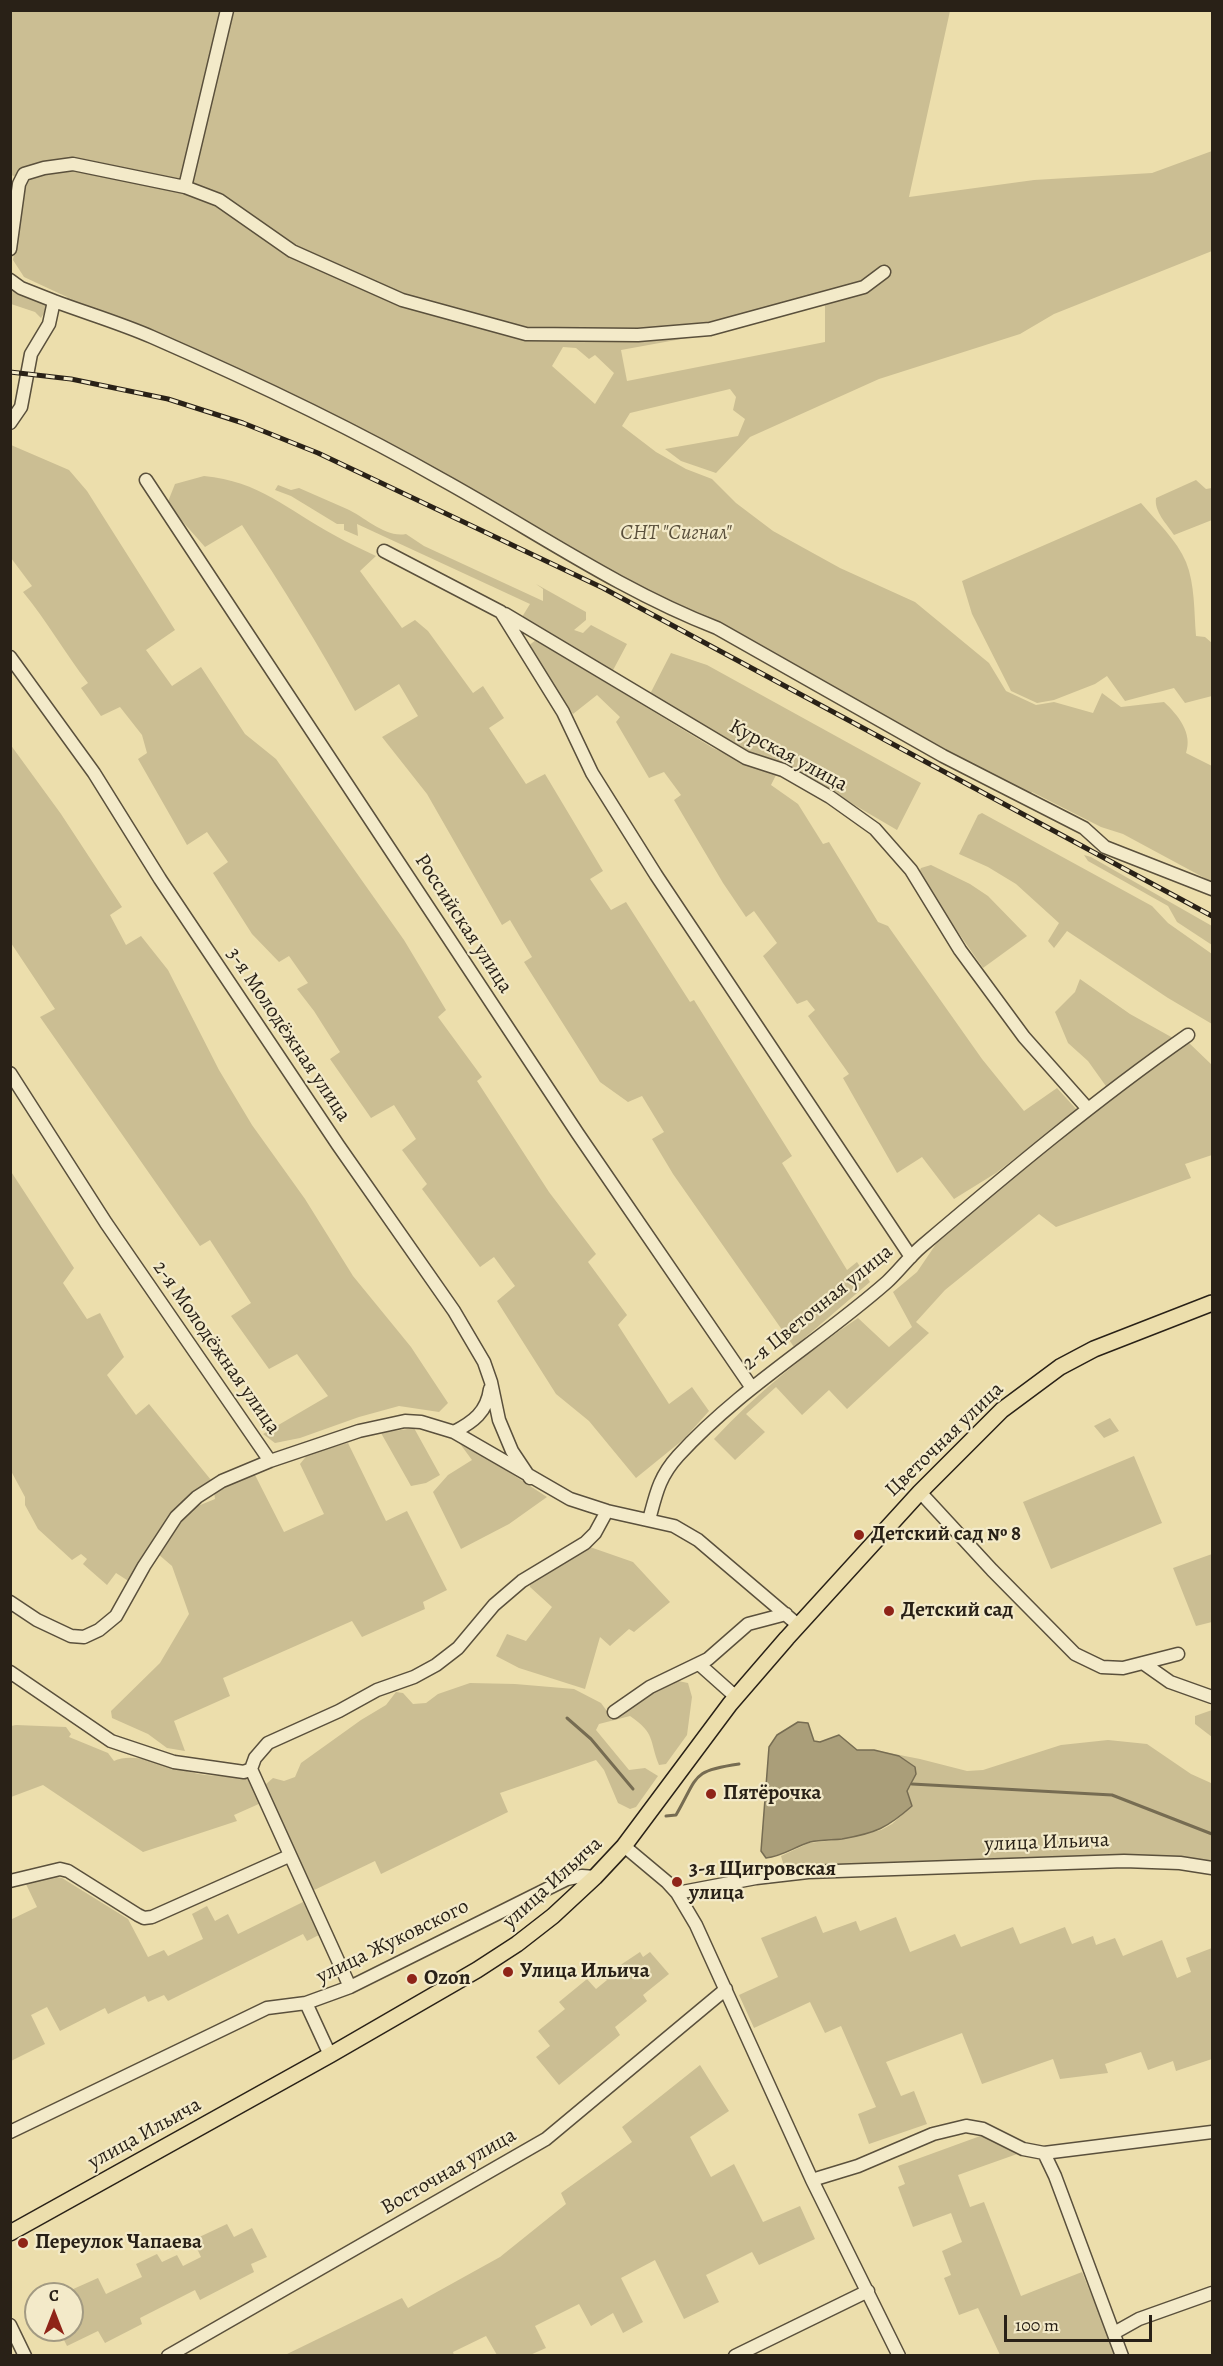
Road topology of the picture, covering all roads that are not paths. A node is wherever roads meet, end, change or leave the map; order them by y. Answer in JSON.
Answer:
{"nodes":[{"id":1,"x":227,"y":10,"type":"edge"},
{"id":2,"x":15,"y":182,"type":"edge"},
{"id":3,"x":185,"y":187,"type":"junction"},
{"id":4,"x":10,"y":249,"type":"edge"},
{"id":5,"x":884,"y":272,"type":"dead end"},
{"id":6,"x":10,"y":280,"type":"edge"},
{"id":7,"x":54,"y":301,"type":"junction"},
{"id":8,"x":10,"y":423,"type":"edge"},
{"id":9,"x":146,"y":480,"type":"dead end"},
{"id":10,"x":384,"y":551,"type":"dead end"},
{"id":11,"x":501,"y":612,"type":"junction"},
{"id":12,"x":10,"y":657,"type":"edge"},
{"id":13,"x":1212,"y":889,"type":"edge"},
{"id":14,"x":1188,"y":1035,"type":"dead end"},
{"id":15,"x":10,"y":1073,"type":"edge"},
{"id":16,"x":1088,"y":1109,"type":"junction"},
{"id":17,"x":911,"y":1257,"type":"junction"},
{"id":18,"x":1212,"y":1303,"type":"edge"},
{"id":19,"x":491,"y":1382,"type":"junction"},
{"id":20,"x":752,"y":1388,"type":"junction"},
{"id":21,"x":454,"y":1432,"type":"junction"},
{"id":22,"x":270,"y":1461,"type":"junction"},
{"id":23,"x":530,"y":1478,"type":"junction"},
{"id":24,"x":920,"y":1492,"type":"junction"},
{"id":25,"x":607,"y":1511,"type":"junction"},
{"id":26,"x":649,"y":1520,"type":"junction"},
{"id":27,"x":10,"y":1602,"type":"edge"},
{"id":28,"x":786,"y":1614,"type":"junction"},
{"id":29,"x":798,"y":1625,"type":"junction"},
{"id":30,"x":1178,"y":1654,"type":"dead end"},
{"id":31,"x":1143,"y":1663,"type":"junction"},
{"id":32,"x":699,"y":1664,"type":"junction"},
{"id":33,"x":10,"y":1672,"type":"edge"},
{"id":34,"x":736,"y":1697,"type":"junction"},
{"id":35,"x":1212,"y":1697,"type":"edge"},
{"id":36,"x":614,"y":1712,"type":"dead end"},
{"id":37,"x":251,"y":1769,"type":"junction"},
{"id":38,"x":624,"y":1846,"type":"junction"},
{"id":39,"x":289,"y":1856,"type":"junction"},
{"id":40,"x":1212,"y":1868,"type":"edge"},
{"id":41,"x":596,"y":1877,"type":"junction"},
{"id":42,"x":10,"y":1881,"type":"edge"},
{"id":43,"x":676,"y":1893,"type":"junction"},
{"id":44,"x":350,"y":1987,"type":"junction"},
{"id":45,"x":726,"y":1989,"type":"junction"},
{"id":46,"x":306,"y":2003,"type":"junction"},
{"id":47,"x":330,"y":2055,"type":"junction"},
{"id":48,"x":10,"y":2132,"type":"edge"},
{"id":49,"x":1212,"y":2132,"type":"edge"},
{"id":50,"x":1044,"y":2153,"type":"junction"},
{"id":51,"x":812,"y":2180,"type":"junction"},
{"id":52,"x":10,"y":2233,"type":"edge"},
{"id":53,"x":868,"y":2291,"type":"junction"},
{"id":54,"x":1212,"y":2293,"type":"edge"},
{"id":55,"x":10,"y":2325,"type":"edge"},
{"id":56,"x":1114,"y":2333,"type":"junction"},
{"id":57,"x":25,"y":2355,"type":"edge"},
{"id":58,"x":168,"y":2355,"type":"edge"},
{"id":59,"x":735,"y":2355,"type":"edge"},
{"id":60,"x":899,"y":2355,"type":"edge"},
{"id":61,"x":1122,"y":2355,"type":"edge"}],
"edges":[{"from":1,"to":3,"type":"street"},
{"from":2,"to":3,"type":"street"},
{"from":2,"to":4,"type":"street"},
{"from":3,"to":5,"type":"street"},
{"from":6,"to":7,"type":"street"},
{"from":7,"to":8,"type":"street"},
{"from":7,"to":13,"type":"street"},
{"from":9,"to":20,"type":"street","name":"Российская улица"},
{"from":10,"to":11,"type":"street","name":"Курская улица"},
{"from":11,"to":16,"type":"street","name":"Курская улица"},
{"from":11,"to":17,"type":"street"},
{"from":12,"to":19,"type":"street","name":"3-я Молодёжная улица"},
{"from":14,"to":16,"type":"street","name":"2-я Цветочная улица"},
{"from":15,"to":22,"type":"street","name":"2-я Молодёжная улица"},
{"from":16,"to":17,"type":"street","name":"2-я Цветочная улица"},
{"from":17,"to":20,"type":"street","name":"2-я Цветочная улица"},
{"from":18,"to":24,"type":"main road","name":"Цветочная улица"},
{"from":19,"to":21,"type":"street"},
{"from":19,"to":23,"type":"street","name":"3-я Молодёжная улица"},
{"from":20,"to":26,"type":"street","name":"2-я Цветочная улица"},
{"from":21,"to":22,"type":"street","name":"2-я Молодёжная улица"},
{"from":21,"to":23,"type":"street","name":"2-я Молодёжная улица"},
{"from":22,"to":27,"type":"street"},
{"from":23,"to":25,"type":"street","name":"2-я Молодёжная улица"},
{"from":24,"to":29,"type":"main road","name":"Цветочная улица"},
{"from":24,"to":31,"type":"street"},
{"from":25,"to":26,"type":"street","name":"2-я Молодёжная улица"},
{"from":25,"to":37,"type":"street"},
{"from":26,"to":28,"type":"street"},
{"from":28,"to":29,"type":"street"},
{"from":28,"to":32,"type":"street"},
{"from":29,"to":34,"type":"main road","name":"Цветочная улица"},
{"from":30,"to":31,"type":"street"},
{"from":31,"to":35,"type":"street"},
{"from":32,"to":34,"type":"street"},
{"from":32,"to":36,"type":"street"},
{"from":33,"to":37,"type":"street"},
{"from":34,"to":38,"type":"main road","name":"Цветочная улица"},
{"from":37,"to":39,"type":"street"},
{"from":38,"to":41,"type":"main road","name":"улица Ильича"},
{"from":38,"to":43,"type":"street","name":"улица Ильича"},
{"from":39,"to":42,"type":"street"},
{"from":39,"to":44,"type":"street"},
{"from":40,"to":43,"type":"street","name":"улица Ильича"},
{"from":41,"to":44,"type":"street","name":"улица Жуковского"},
{"from":41,"to":47,"type":"main road","name":"улица Ильича"},
{"from":43,"to":45,"type":"street"},
{"from":44,"to":46,"type":"street","name":"улица Жуковского"},
{"from":45,"to":51,"type":"street"},
{"from":45,"to":58,"type":"street","name":"Восточная улица"},
{"from":46,"to":47,"type":"street"},
{"from":46,"to":48,"type":"street","name":"улица Жуковского"},
{"from":47,"to":52,"type":"main road","name":"улица Ильича"},
{"from":49,"to":50,"type":"street"},
{"from":50,"to":51,"type":"street"},
{"from":50,"to":56,"type":"street"},
{"from":51,"to":53,"type":"street"},
{"from":53,"to":59,"type":"street"},
{"from":53,"to":60,"type":"street"},
{"from":54,"to":56,"type":"street"},
{"from":55,"to":57,"type":"street"},
{"from":56,"to":61,"type":"street"}]}
